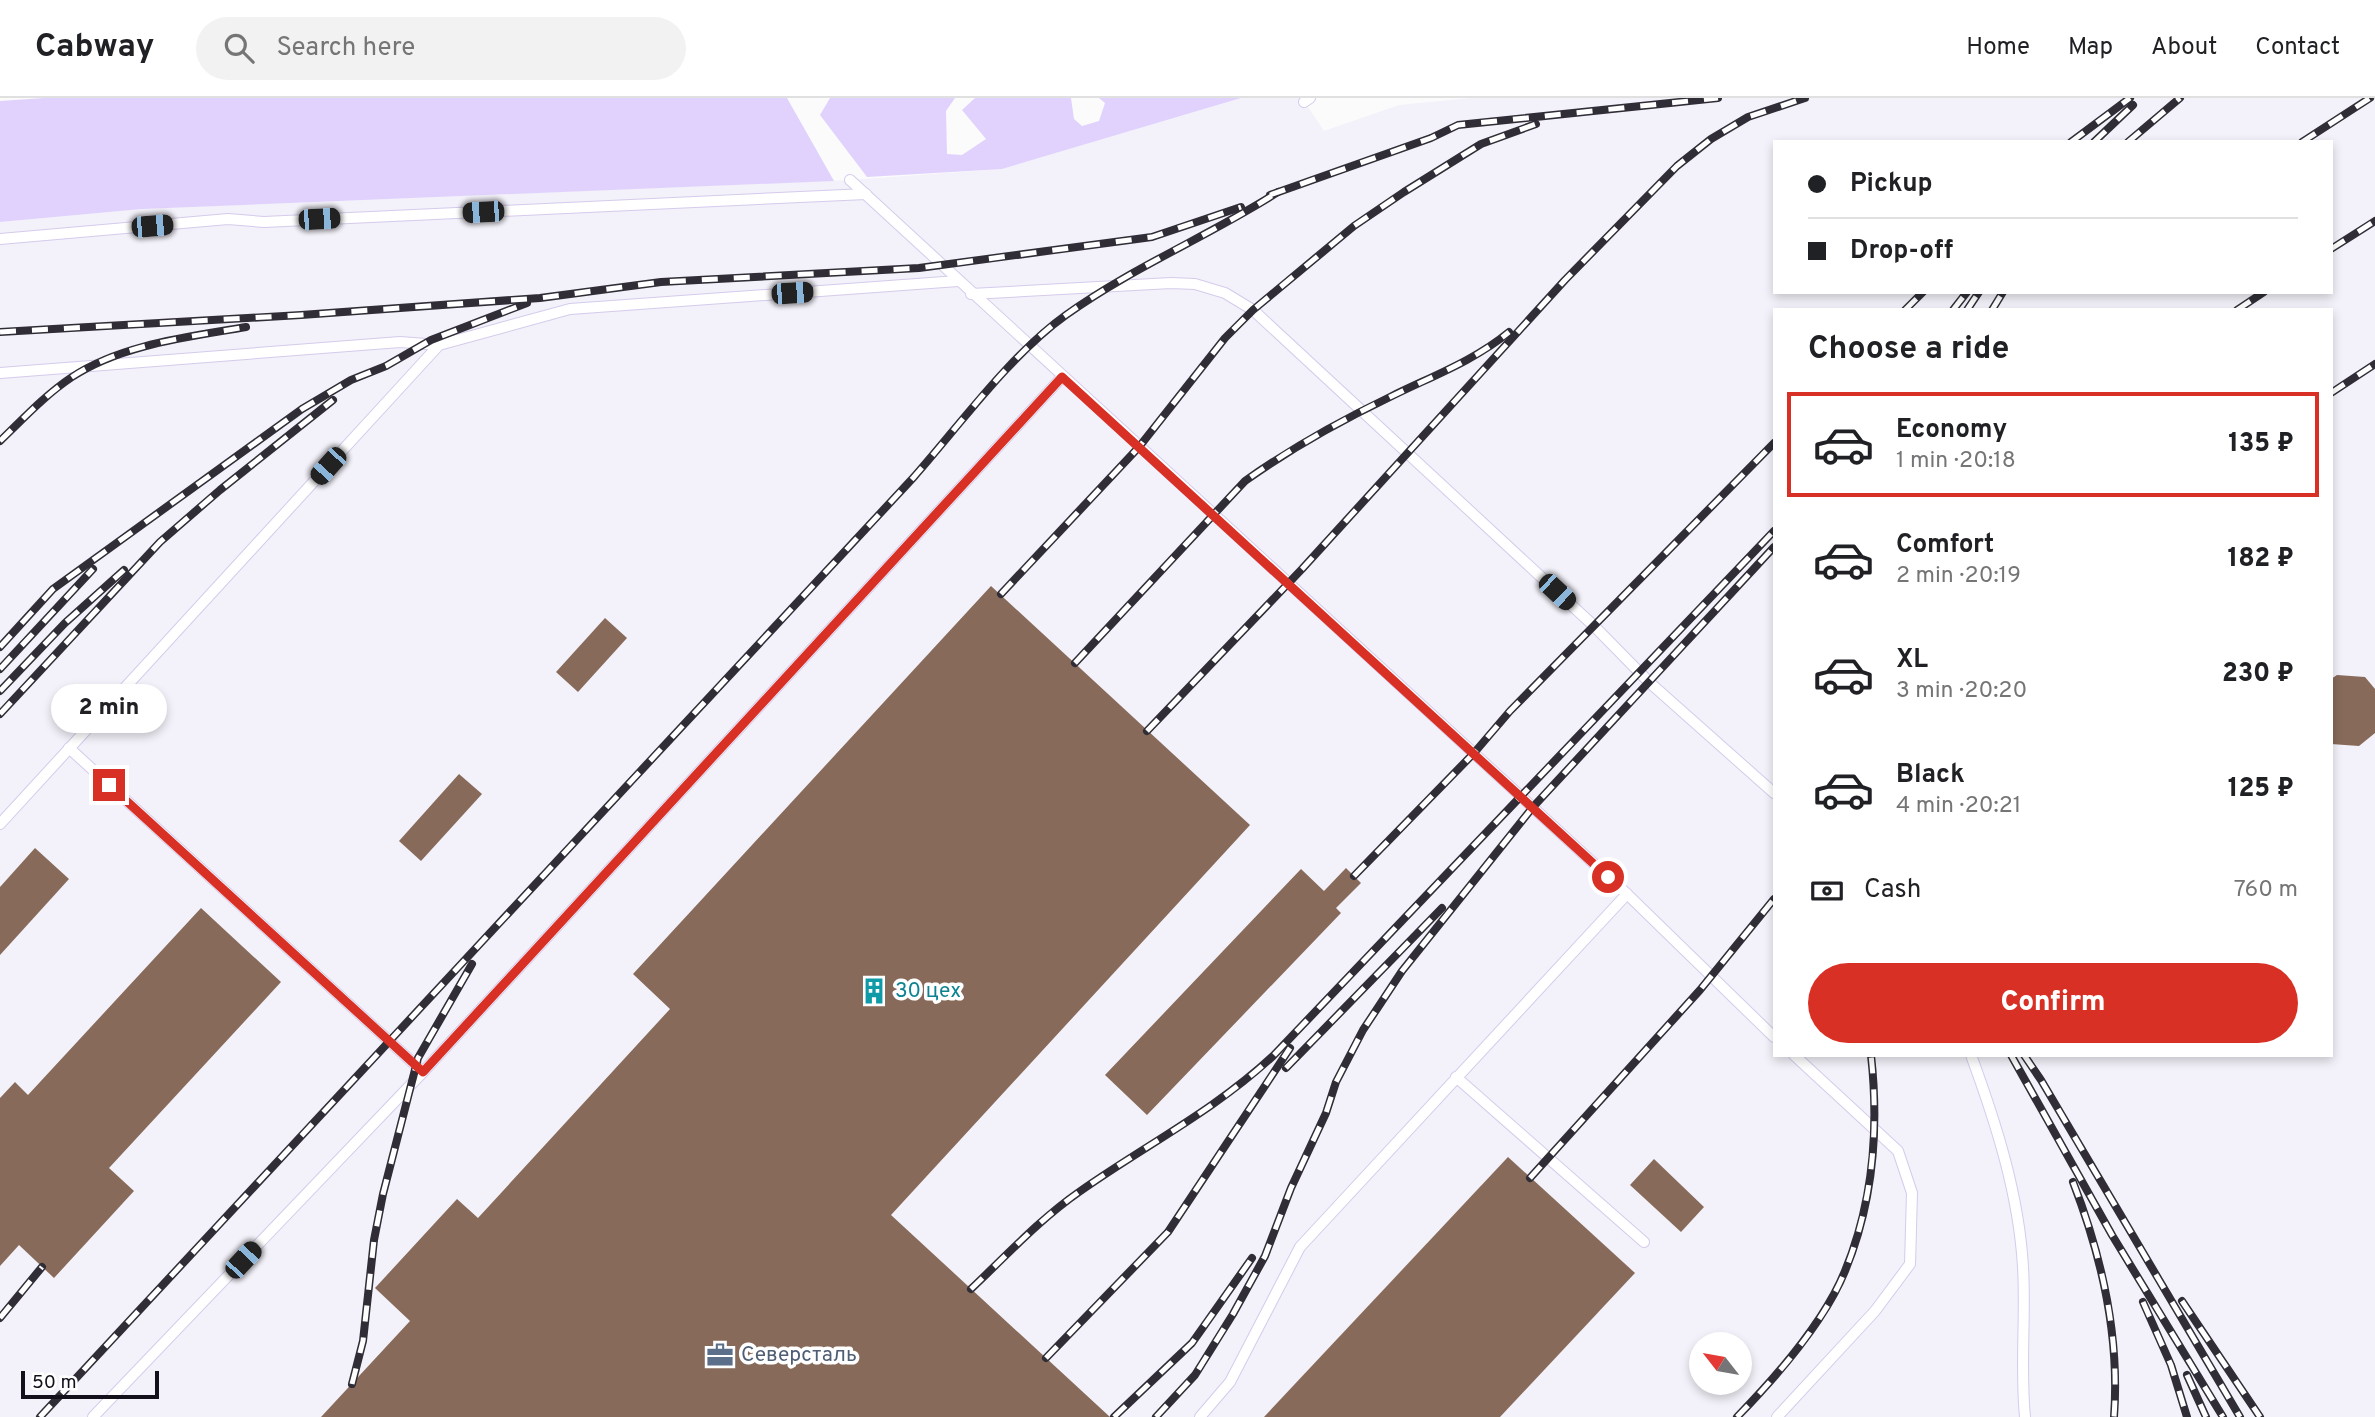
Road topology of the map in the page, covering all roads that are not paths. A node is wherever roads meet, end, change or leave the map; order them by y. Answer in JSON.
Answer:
{"nodes":[{"id":1,"x":850,"y":180,"type":"dead end"},
{"id":2,"x":866,"y":194,"type":"junction"},
{"id":3,"x":0,"y":239,"type":"edge"},
{"id":4,"x":958,"y":281,"type":"junction"},
{"id":5,"x":971,"y":294,"type":"junction"},
{"id":6,"x":439,"y":345,"type":"junction"},
{"id":7,"x":0,"y":373,"type":"edge"},
{"id":8,"x":1062,"y":377,"type":"junction"},
{"id":9,"x":69,"y":748,"type":"junction"},
{"id":10,"x":1773,"y":792,"type":"edge"},
{"id":11,"x":0,"y":824,"type":"edge"},
{"id":12,"x":1627,"y":894,"type":"junction"},
{"id":13,"x":1773,"y":1036,"type":"edge"},
{"id":14,"x":1796,"y":1057,"type":"edge"},
{"id":15,"x":1972,"y":1057,"type":"edge"},
{"id":16,"x":423,"y":1072,"type":"junction"},
{"id":17,"x":1456,"y":1077,"type":"junction"},
{"id":18,"x":1644,"y":1242,"type":"dead end"},
{"id":19,"x":93,"y":1417,"type":"edge"},
{"id":20,"x":1200,"y":1417,"type":"edge"},
{"id":21,"x":1777,"y":1417,"type":"edge"},
{"id":22,"x":2025,"y":1417,"type":"edge"}],
"edges":[{"from":1,"to":2,"type":"lane"},
{"from":2,"to":3,"type":"lane"},
{"from":2,"to":4,"type":"lane"},
{"from":4,"to":5,"type":"lane"},
{"from":4,"to":6,"type":"lane"},
{"from":5,"to":8,"type":"lane"},
{"from":5,"to":10,"type":"lane"},
{"from":6,"to":7,"type":"lane"},
{"from":6,"to":9,"type":"lane"},
{"from":8,"to":12,"type":"lane"},
{"from":8,"to":16,"type":"lane"},
{"from":9,"to":11,"type":"lane"},
{"from":9,"to":16,"type":"lane"},
{"from":12,"to":13,"type":"lane"},
{"from":12,"to":17,"type":"lane"},
{"from":14,"to":21,"type":"lane"},
{"from":15,"to":22,"type":"lane"},
{"from":16,"to":19,"type":"lane"},
{"from":17,"to":18,"type":"lane"},
{"from":17,"to":20,"type":"lane"}]}
